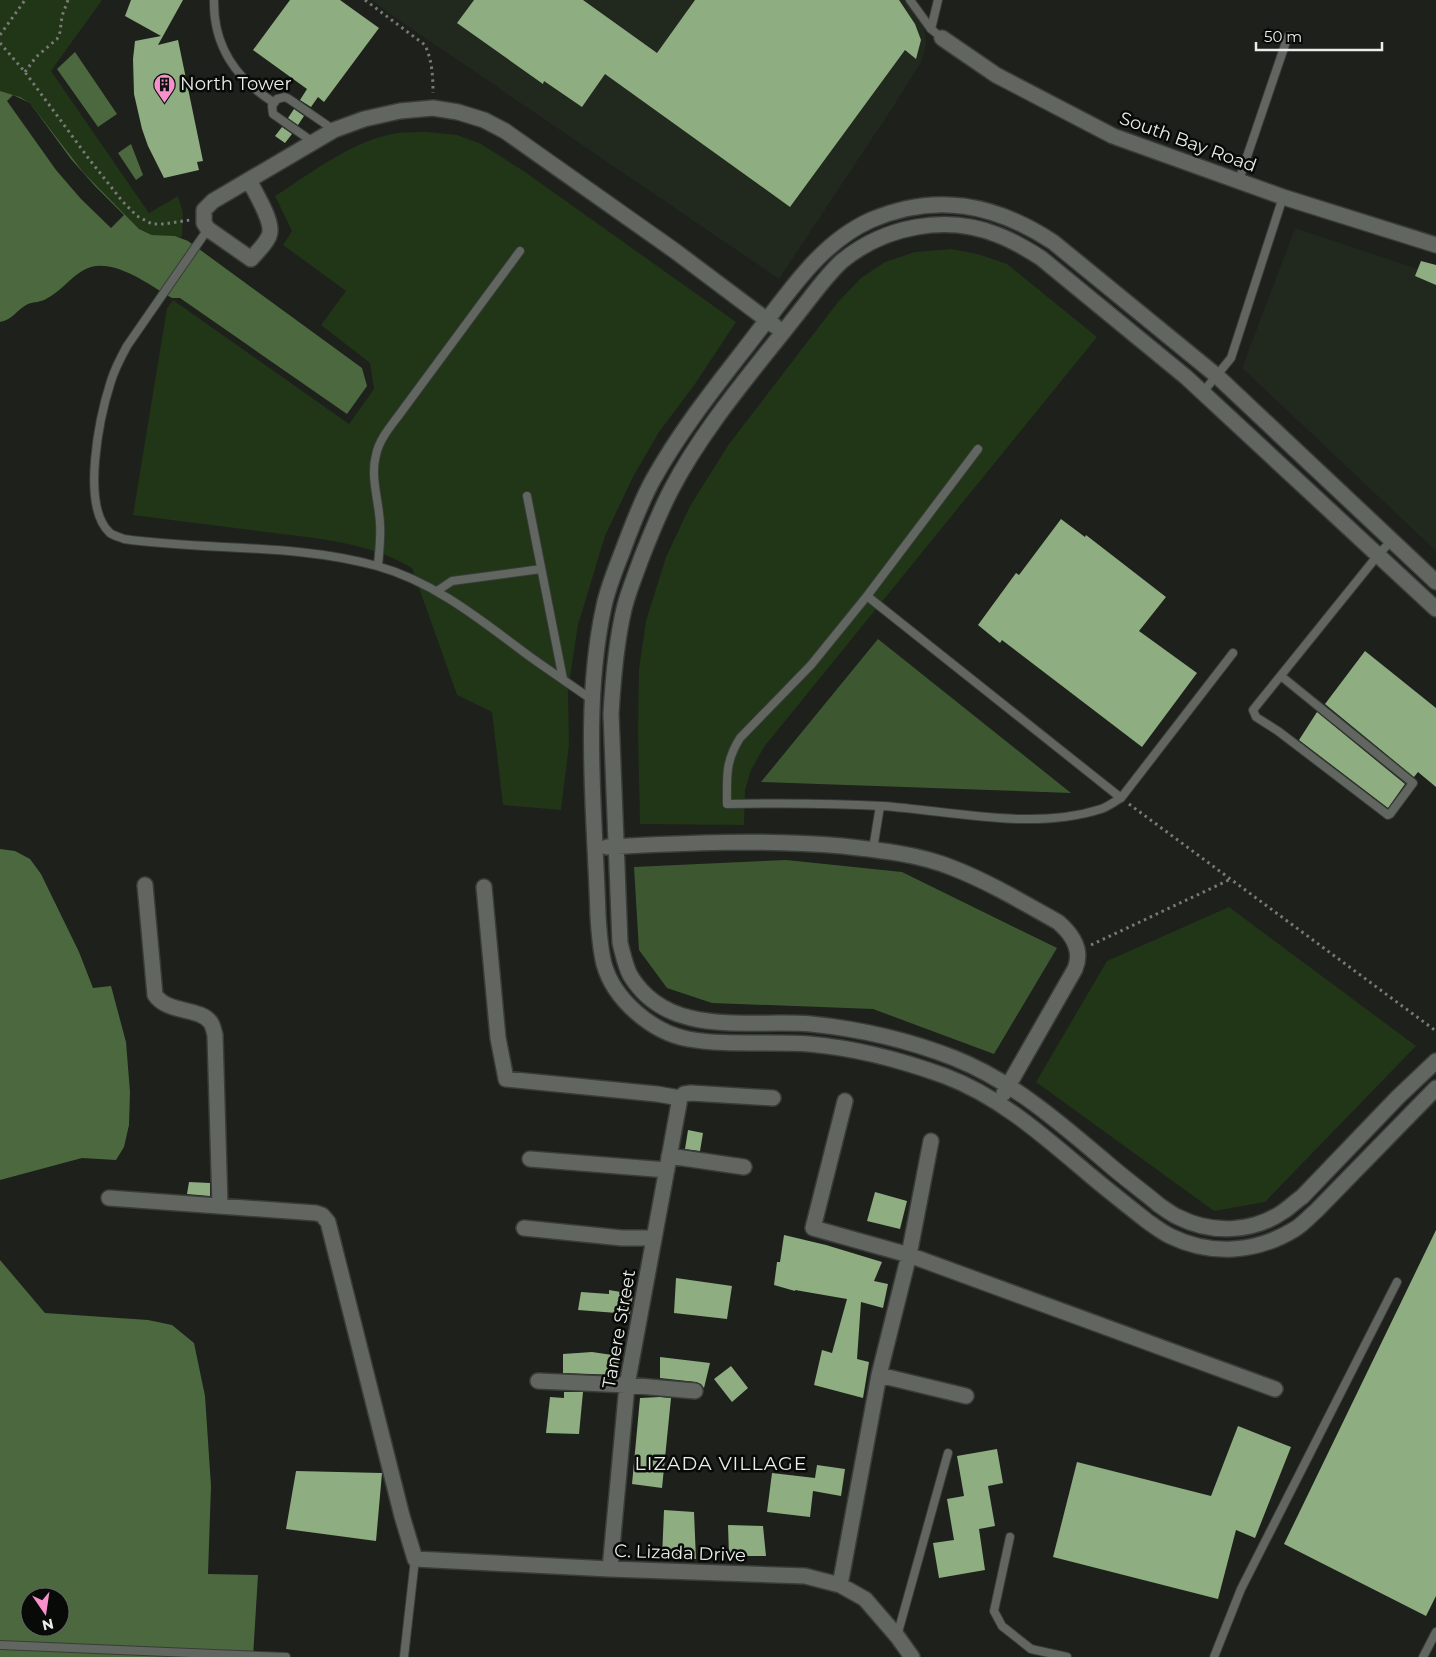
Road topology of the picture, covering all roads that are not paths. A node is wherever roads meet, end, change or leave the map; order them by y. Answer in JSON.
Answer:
{"nodes":[{"id":1,"x":214,"y":0,"type":"edge"},
{"id":2,"x":910,"y":0,"type":"edge"},
{"id":3,"x":938,"y":0,"type":"edge"},
{"id":4,"x":936,"y":34,"type":"junction"},
{"id":5,"x":1288,"y":36,"type":"dead end"},
{"id":6,"x":274,"y":102,"type":"junction"},
{"id":7,"x":334,"y":130,"type":"junction"},
{"id":8,"x":313,"y":142,"type":"junction"},
{"id":9,"x":249,"y":180,"type":"junction"},
{"id":10,"x":1238,"y":180,"type":"junction"},
{"id":11,"x":1283,"y":197,"type":"junction"},
{"id":12,"x":206,"y":223,"type":"junction"},
{"id":13,"x":1436,"y":246,"type":"edge"},
{"id":14,"x":520,"y":250,"type":"dead end"},
{"id":15,"x":767,"y":320,"type":"junction"},
{"id":16,"x":783,"y":332,"type":"junction"},
{"id":17,"x":1217,"y":376,"type":"junction"},
{"id":18,"x":1203,"y":392,"type":"junction"},
{"id":19,"x":978,"y":449,"type":"dead end"},
{"id":20,"x":527,"y":496,"type":"dead end"},
{"id":21,"x":1392,"y":540,"type":"junction"},
{"id":22,"x":1378,"y":555,"type":"junction"},
{"id":23,"x":378,"y":566,"type":"junction"},
{"id":24,"x":541,"y":569,"type":"junction"},
{"id":25,"x":1436,"y":582,"type":"edge"},
{"id":26,"x":437,"y":591,"type":"junction"},
{"id":27,"x":867,"y":596,"type":"junction"},
{"id":28,"x":1436,"y":609,"type":"edge"},
{"id":29,"x":1233,"y":653,"type":"dead end"},
{"id":30,"x":1280,"y":676,"type":"junction"},
{"id":31,"x":563,"y":680,"type":"junction"},
{"id":32,"x":591,"y":699,"type":"junction"},
{"id":33,"x":1121,"y":798,"type":"junction"},
{"id":34,"x":880,"y":806,"type":"junction"},
{"id":35,"x":616,"y":846,"type":"junction"},
{"id":36,"x":596,"y":847,"type":"junction"},
{"id":37,"x":873,"y":849,"type":"junction"},
{"id":38,"x":146,"y":885,"type":"dead end"},
{"id":39,"x":484,"y":887,"type":"dead end"},
{"id":40,"x":1436,"y":1061,"type":"edge"},
{"id":41,"x":1008,"y":1086,"type":"junction"},
{"id":42,"x":1436,"y":1088,"type":"edge"},
{"id":43,"x":680,"y":1098,"type":"junction"},
{"id":44,"x":773,"y":1098,"type":"dead end"},
{"id":45,"x":845,"y":1101,"type":"dead end"},
{"id":46,"x":998,"y":1103,"type":"junction"},
{"id":47,"x":1065,"y":1127,"type":"junction"},
{"id":48,"x":931,"y":1141,"type":"dead end"},
{"id":49,"x":1052,"y":1142,"type":"junction"},
{"id":50,"x":530,"y":1159,"type":"dead end"},
{"id":51,"x":668,"y":1163,"type":"junction"},
{"id":52,"x":744,"y":1167,"type":"dead end"},
{"id":53,"x":109,"y":1198,"type":"dead end"},
{"id":54,"x":220,"y":1206,"type":"junction"},
{"id":55,"x":524,"y":1228,"type":"dead end"},
{"id":56,"x":654,"y":1238,"type":"junction"},
{"id":57,"x":909,"y":1255,"type":"junction"},
{"id":58,"x":1397,"y":1282,"type":"dead end"},
{"id":59,"x":880,"y":1375,"type":"junction"},
{"id":60,"x":538,"y":1381,"type":"dead end"},
{"id":61,"x":627,"y":1386,"type":"junction"},
{"id":62,"x":1276,"y":1389,"type":"dead end"},
{"id":63,"x":695,"y":1391,"type":"dead end"},
{"id":64,"x":966,"y":1396,"type":"dead end"},
{"id":65,"x":948,"y":1453,"type":"dead end"},
{"id":66,"x":1010,"y":1537,"type":"dead end"},
{"id":67,"x":415,"y":1559,"type":"junction"},
{"id":68,"x":610,"y":1569,"type":"junction"},
{"id":69,"x":840,"y":1584,"type":"junction"},
{"id":70,"x":1436,"y":1632,"type":"edge"},
{"id":71,"x":897,"y":1636,"type":"junction"},
{"id":72,"x":0,"y":1645,"type":"edge"},
{"id":73,"x":286,"y":1657,"type":"edge"},
{"id":74,"x":404,"y":1657,"type":"edge"},
{"id":75,"x":912,"y":1657,"type":"edge"},
{"id":76,"x":1066,"y":1657,"type":"edge"},
{"id":77,"x":1214,"y":1657,"type":"edge"},
{"id":78,"x":1423,"y":1657,"type":"edge"}],
"edges":[{"from":1,"to":6,"type":"lane"},
{"from":2,"to":4,"type":"lane"},
{"from":3,"to":4,"type":"lane"},
{"from":4,"to":10,"type":"street","name":"South Bay Road"},
{"from":5,"to":10,"type":"lane"},
{"from":6,"to":7,"type":"lane"},
{"from":6,"to":8,"type":"lane"},
{"from":7,"to":8,"type":"street"},
{"from":7,"to":15,"type":"street"},
{"from":8,"to":9,"type":"street"},
{"from":9,"to":12,"type":"street"},
{"from":9,"to":12,"type":"street"},
{"from":10,"to":11,"type":"street","name":"South Bay Road"},
{"from":11,"to":13,"type":"street","name":"South Bay Road"},
{"from":11,"to":17,"type":"lane"},
{"from":12,"to":23,"type":"lane"},
{"from":14,"to":23,"type":"lane"},
{"from":15,"to":16,"type":"street"},
{"from":15,"to":17,"type":"street"},
{"from":15,"to":32,"type":"street"},
{"from":16,"to":18,"type":"street"},
{"from":16,"to":35,"type":"street"},
{"from":17,"to":18,"type":"lane"},
{"from":17,"to":21,"type":"street"},
{"from":18,"to":22,"type":"street"},
{"from":19,"to":27,"type":"lane"},
{"from":20,"to":24,"type":"lane"},
{"from":21,"to":22,"type":"lane"},
{"from":21,"to":25,"type":"street"},
{"from":22,"to":28,"type":"street"},
{"from":22,"to":30,"type":"lane"},
{"from":23,"to":26,"type":"lane"},
{"from":24,"to":26,"type":"lane"},
{"from":24,"to":31,"type":"lane"},
{"from":26,"to":31,"type":"lane"},
{"from":27,"to":33,"type":"lane"},
{"from":27,"to":34,"type":"lane"},
{"from":29,"to":33,"type":"lane"},
{"from":30,"to":30,"type":"lane"},
{"from":31,"to":32,"type":"lane"},
{"from":32,"to":36,"type":"street"},
{"from":33,"to":34,"type":"lane"},
{"from":34,"to":37,"type":"lane"},
{"from":35,"to":36,"type":"street"},
{"from":35,"to":37,"type":"street"},
{"from":35,"to":41,"type":"street"},
{"from":36,"to":46,"type":"street"},
{"from":37,"to":41,"type":"street"},
{"from":38,"to":54,"type":"street"},
{"from":39,"to":43,"type":"street"},
{"from":40,"to":47,"type":"street"},
{"from":41,"to":46,"type":"street"},
{"from":41,"to":47,"type":"street"},
{"from":42,"to":49,"type":"street"},
{"from":43,"to":44,"type":"street"},
{"from":43,"to":51,"type":"street","name":"Tanere Street"},
{"from":45,"to":57,"type":"street"},
{"from":46,"to":49,"type":"street"},
{"from":47,"to":49,"type":"street"},
{"from":48,"to":57,"type":"street"},
{"from":50,"to":51,"type":"street"},
{"from":51,"to":52,"type":"street"},
{"from":51,"to":56,"type":"street","name":"Tanere Street"},
{"from":53,"to":54,"type":"street"},
{"from":54,"to":67,"type":"street"},
{"from":55,"to":56,"type":"street"},
{"from":56,"to":61,"type":"street","name":"Tanere Street"},
{"from":57,"to":59,"type":"street"},
{"from":57,"to":62,"type":"street"},
{"from":58,"to":77,"type":"lane"},
{"from":59,"to":64,"type":"street"},
{"from":59,"to":69,"type":"street"},
{"from":60,"to":61,"type":"street"},
{"from":61,"to":63,"type":"street"},
{"from":61,"to":68,"type":"street","name":"Tanere Street"},
{"from":65,"to":71,"type":"lane"},
{"from":66,"to":76,"type":"lane"},
{"from":67,"to":68,"type":"street","name":"C. Lizada Drive"},
{"from":67,"to":74,"type":"lane"},
{"from":68,"to":69,"type":"street","name":"C. Lizada Drive"},
{"from":69,"to":71,"type":"street","name":"C. Lizada Drive"},
{"from":70,"to":78,"type":"lane"},
{"from":71,"to":75,"type":"street","name":"C. Lizada Drive"},
{"from":72,"to":73,"type":"lane"}]}
